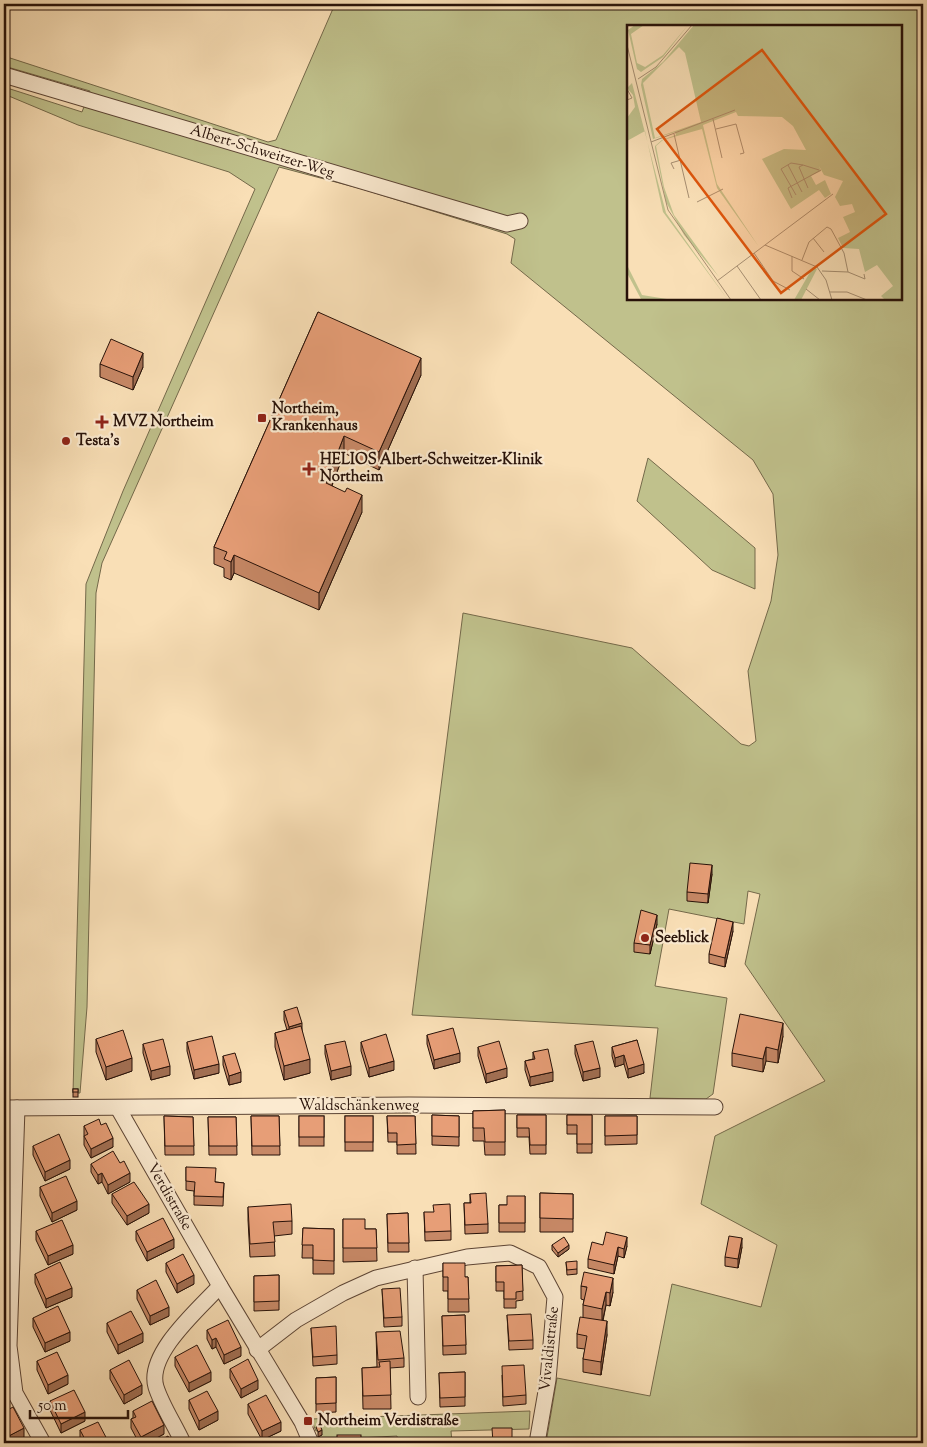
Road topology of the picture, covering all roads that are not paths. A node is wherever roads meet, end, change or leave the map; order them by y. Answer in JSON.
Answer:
{"nodes":[{"id":1,"x":4,"y":75,"type":"edge"},
{"id":2,"x":520,"y":221,"type":"dead end"},
{"id":3,"x":715,"y":1107,"type":"dead end"},
{"id":4,"x":10,"y":1108,"type":"edge"},
{"id":5,"x":118,"y":1108,"type":"junction"},
{"id":6,"x":415,"y":1268,"type":"junction"},
{"id":7,"x":220,"y":1286,"type":"junction"},
{"id":8,"x":257,"y":1350,"type":"junction"},
{"id":9,"x":418,"y":1397,"type":"dead end"},
{"id":10,"x":42,"y":1443,"type":"edge"},
{"id":11,"x":184,"y":1443,"type":"edge"},
{"id":12,"x":312,"y":1443,"type":"edge"},
{"id":13,"x":537,"y":1443,"type":"edge"}],
"edges":[{"from":1,"to":2,"type":"street","name":"Albert-Schweitzer-Weg"},
{"from":3,"to":5,"type":"street","name":"Waldschänkenweg"},
{"from":4,"to":5,"type":"street","name":"Waldschänkenweg"},
{"from":4,"to":10,"type":"street"},
{"from":5,"to":7,"type":"street","name":"Verdistraße"},
{"from":6,"to":8,"type":"street","name":"Vivaldistraße"},
{"from":6,"to":9,"type":"street"},
{"from":6,"to":13,"type":"street","name":"Vivaldistraße"},
{"from":7,"to":8,"type":"street","name":"Verdistraße"},
{"from":7,"to":11,"type":"street"},
{"from":8,"to":12,"type":"street","name":"Verdistraße"}]}
